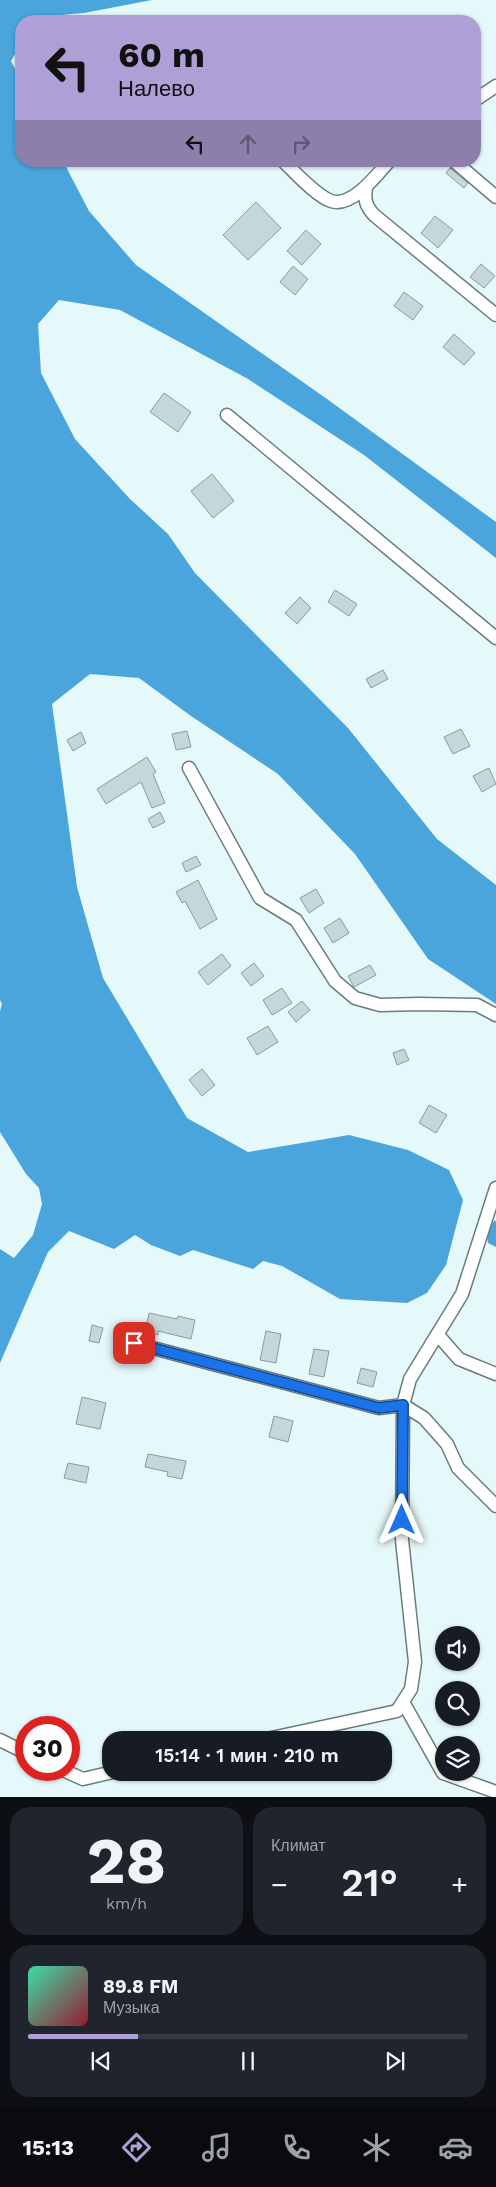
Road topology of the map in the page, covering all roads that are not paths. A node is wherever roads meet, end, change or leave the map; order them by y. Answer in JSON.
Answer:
{"nodes":[{"id":1,"x":496,"y":86,"type":"edge"},
{"id":2,"x":481,"y":96,"type":"edge"},
{"id":3,"x":290,"y":167,"type":"edge"},
{"id":4,"x":384,"y":167,"type":"edge"},
{"id":5,"x":461,"y":167,"type":"edge"},
{"id":6,"x":366,"y":188,"type":"junction"},
{"id":7,"x":496,"y":197,"type":"edge"},
{"id":8,"x":496,"y":315,"type":"edge"},
{"id":9,"x":226,"y":415,"type":"dead end"},
{"id":10,"x":496,"y":638,"type":"edge"},
{"id":11,"x":189,"y":768,"type":"dead end"},
{"id":12,"x":496,"y":1015,"type":"edge"},
{"id":13,"x":496,"y":1188,"type":"edge"},
{"id":14,"x":438,"y":1336,"type":"junction"},
{"id":15,"x":134,"y":1343,"type":"dead end"},
{"id":16,"x":496,"y":1374,"type":"edge"},
{"id":17,"x":403,"y":1405,"type":"junction"},
{"id":18,"x":496,"y":1506,"type":"edge"},
{"id":19,"x":403,"y":1702,"type":"junction"},
{"id":20,"x":304,"y":1731,"type":"edge"},
{"id":21,"x":0,"y":1740,"type":"edge"},
{"id":22,"x":15,"y":1747,"type":"edge"},
{"id":23,"x":102,"y":1774,"type":"edge"},
{"id":24,"x":80,"y":1778,"type":"edge"},
{"id":25,"x":496,"y":1792,"type":"edge"}],
"edges":[{"from":1,"to":2,"type":"street"},
{"from":3,"to":6,"type":"street"},
{"from":4,"to":6,"type":"street"},
{"from":5,"to":7,"type":"street"},
{"from":6,"to":8,"type":"street"},
{"from":9,"to":10,"type":"street"},
{"from":11,"to":12,"type":"street"},
{"from":13,"to":14,"type":"street"},
{"from":14,"to":16,"type":"street"},
{"from":14,"to":17,"type":"street"},
{"from":15,"to":17,"type":"street"},
{"from":17,"to":18,"type":"street"},
{"from":17,"to":19,"type":"street"},
{"from":19,"to":20,"type":"street"},
{"from":19,"to":25,"type":"street"},
{"from":21,"to":22,"type":"street"},
{"from":23,"to":24,"type":"street"}]}
